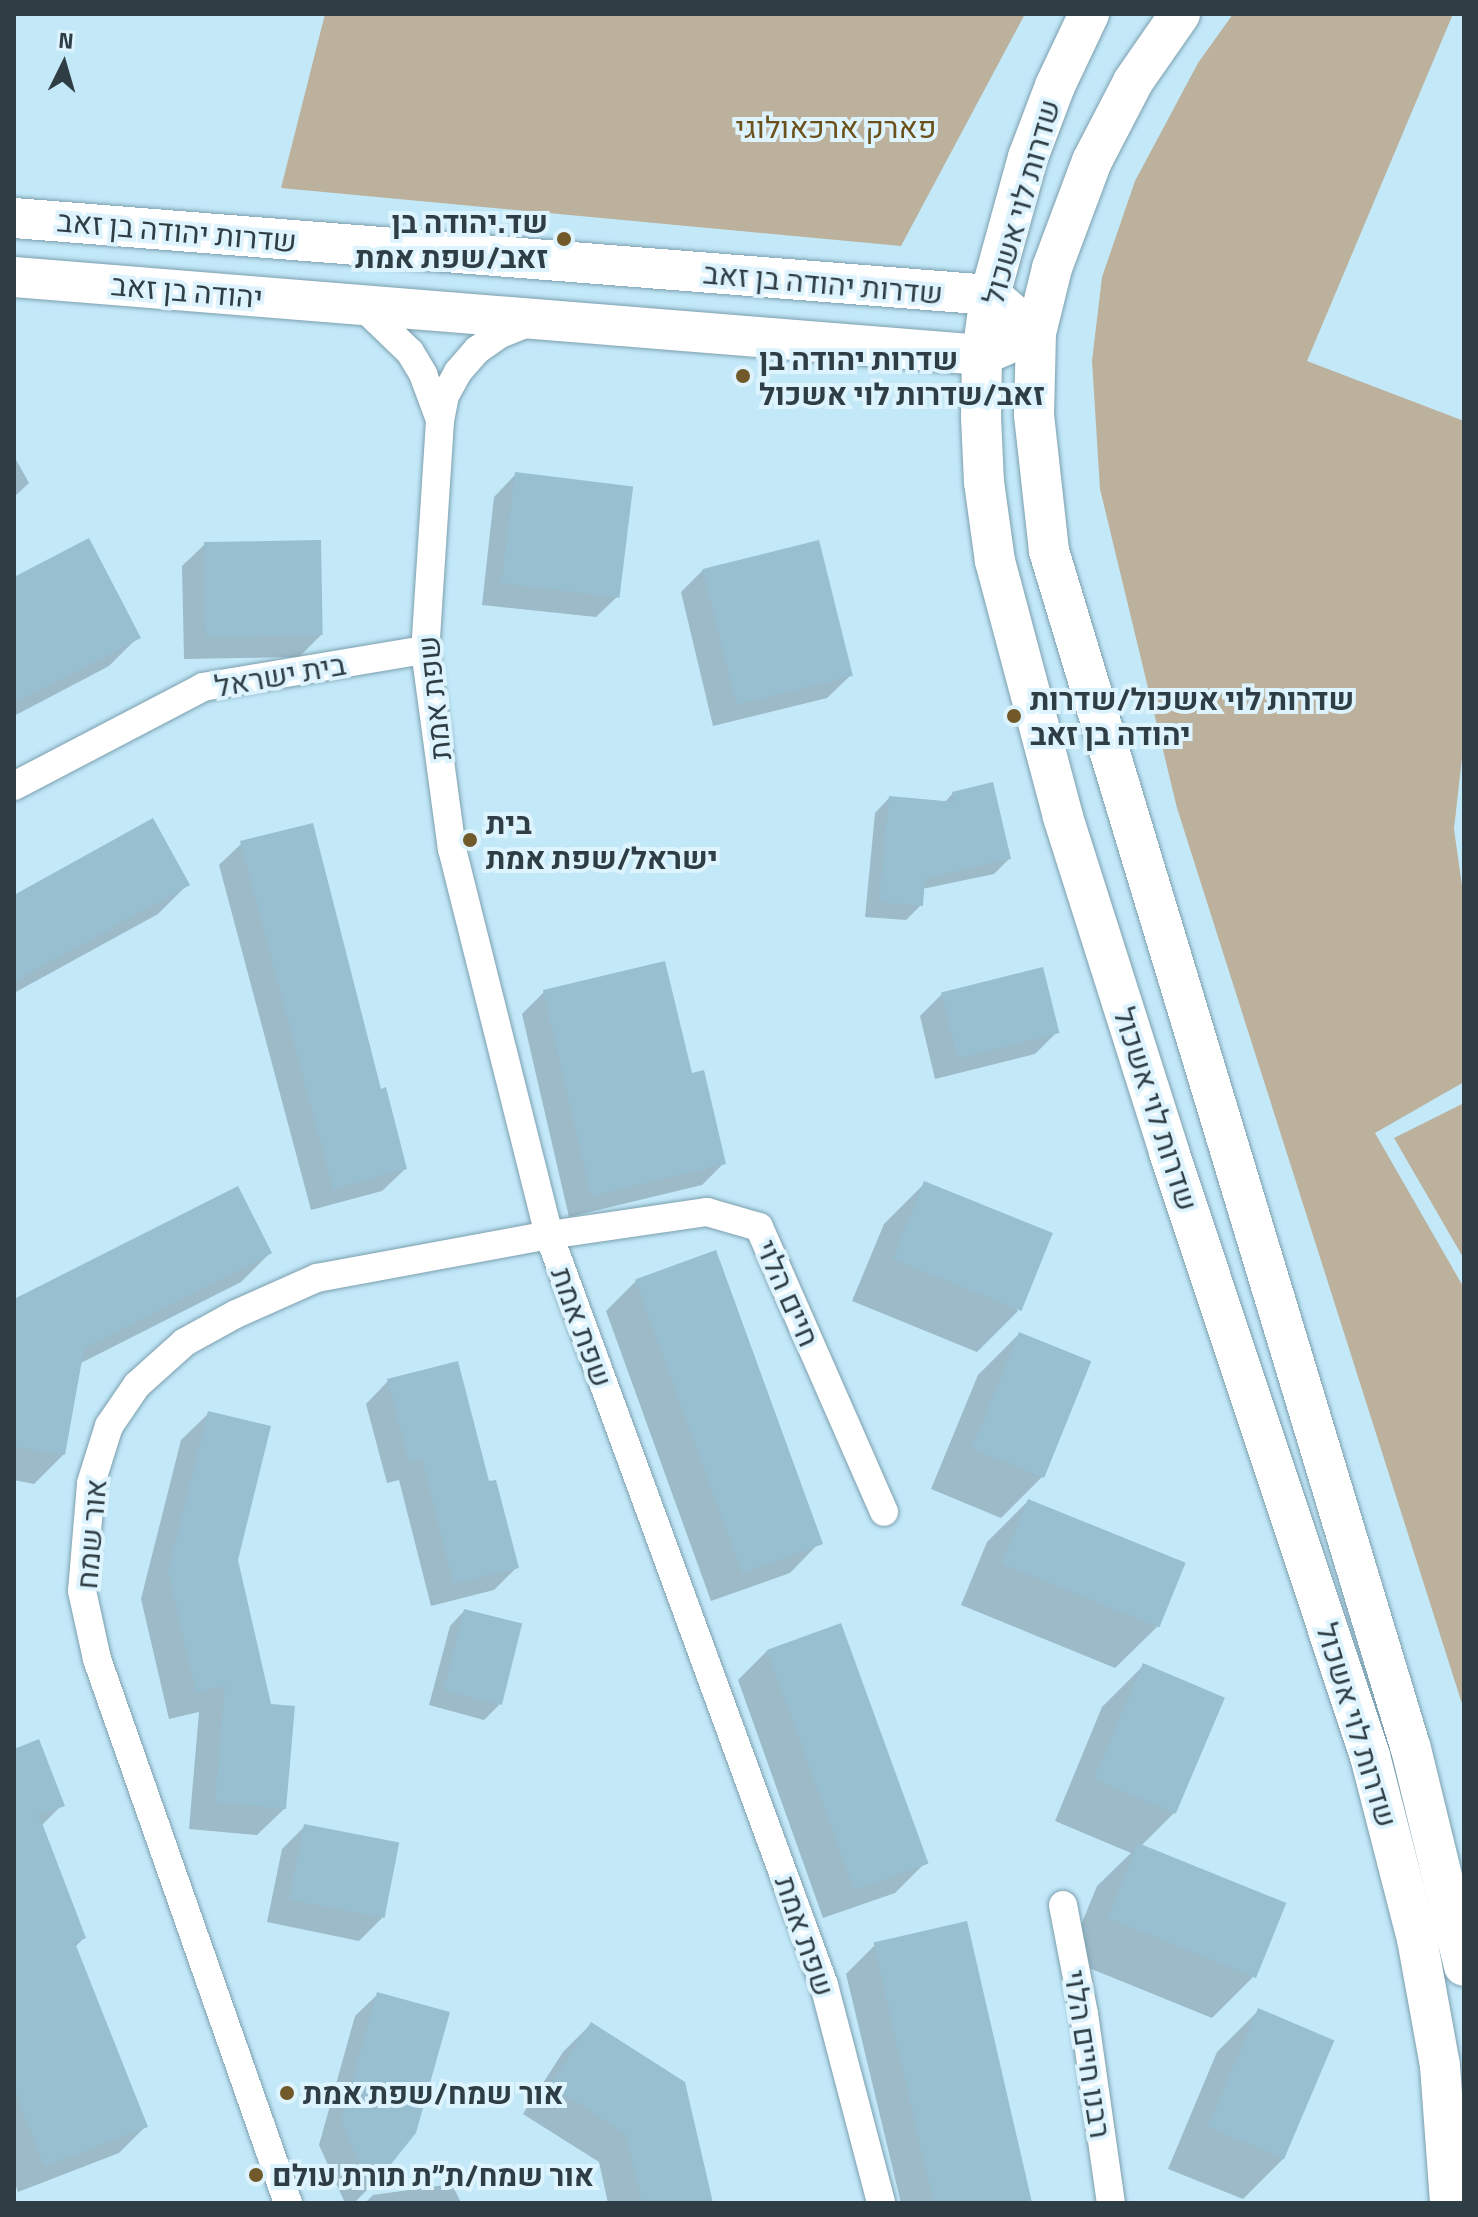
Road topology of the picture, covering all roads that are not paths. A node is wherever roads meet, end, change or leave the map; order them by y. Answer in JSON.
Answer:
{"nodes":[{"id":1,"x":1089,"y":14,"type":"edge"},
{"id":2,"x":1180,"y":14,"type":"edge"},
{"id":3,"x":14,"y":218,"type":"edge"},
{"id":4,"x":14,"y":277,"type":"edge"},
{"id":5,"x":990,"y":295,"type":"junction"},
{"id":6,"x":361,"y":305,"type":"junction"},
{"id":7,"x":539,"y":319,"type":"junction"},
{"id":8,"x":1036,"y":333,"type":"junction"},
{"id":9,"x":982,"y":355,"type":"junction"},
{"id":10,"x":440,"y":421,"type":"junction"},
{"id":11,"x":425,"y":650,"type":"junction"},
{"id":12,"x":14,"y":786,"type":"edge"},
{"id":13,"x":549,"y":1235,"type":"junction"},
{"id":14,"x":884,"y":1512,"type":"dead end"},
{"id":15,"x":1063,"y":1905,"type":"dead end"},
{"id":16,"x":1464,"y":1966,"type":"edge"},
{"id":17,"x":288,"y":2203,"type":"edge"},
{"id":18,"x":881,"y":2203,"type":"edge"},
{"id":19,"x":1111,"y":2203,"type":"edge"},
{"id":20,"x":1450,"y":2203,"type":"edge"}],
"edges":[{"from":1,"to":5,"type":"main road","name":"שדרות לוי אשכול"},
{"from":2,"to":8,"type":"main road","name":"שדרות לוי אשכול"},
{"from":3,"to":5,"type":"main road","name":"שדרות יהודה בן זאב"},
{"from":4,"to":6,"type":"main road","name":"יהודה בן זאב"},
{"from":5,"to":8,"type":"main road"},
{"from":5,"to":9,"type":"main road","name":"שדרות לוי אשכול"},
{"from":6,"to":7,"type":"main road","name":"שדרות יהודה בן זאב"},
{"from":6,"to":10,"type":"street","name":"שפת אמת"},
{"from":7,"to":9,"type":"main road","name":"שדרות יהודה בן זאב"},
{"from":7,"to":10,"type":"street","name":"שפת אמת"},
{"from":8,"to":9,"type":"main road","name":"שדרות יהודה בן זאב"},
{"from":8,"to":16,"type":"main road","name":"שדרות לוי אשכול"},
{"from":9,"to":20,"type":"main road","name":"שדרות לוי אשכול"},
{"from":10,"to":11,"type":"street","name":"שפת אמת"},
{"from":11,"to":12,"type":"street","name":"בית ישראל"},
{"from":11,"to":13,"type":"street","name":"שפת אמת"},
{"from":13,"to":14,"type":"street","name":"חיים הלוי"},
{"from":13,"to":17,"type":"street","name":"אור שמח"},
{"from":13,"to":18,"type":"street","name":"שפת אמת"},
{"from":15,"to":19,"type":"street","name":"רבנו חיים הלוי"}]}
